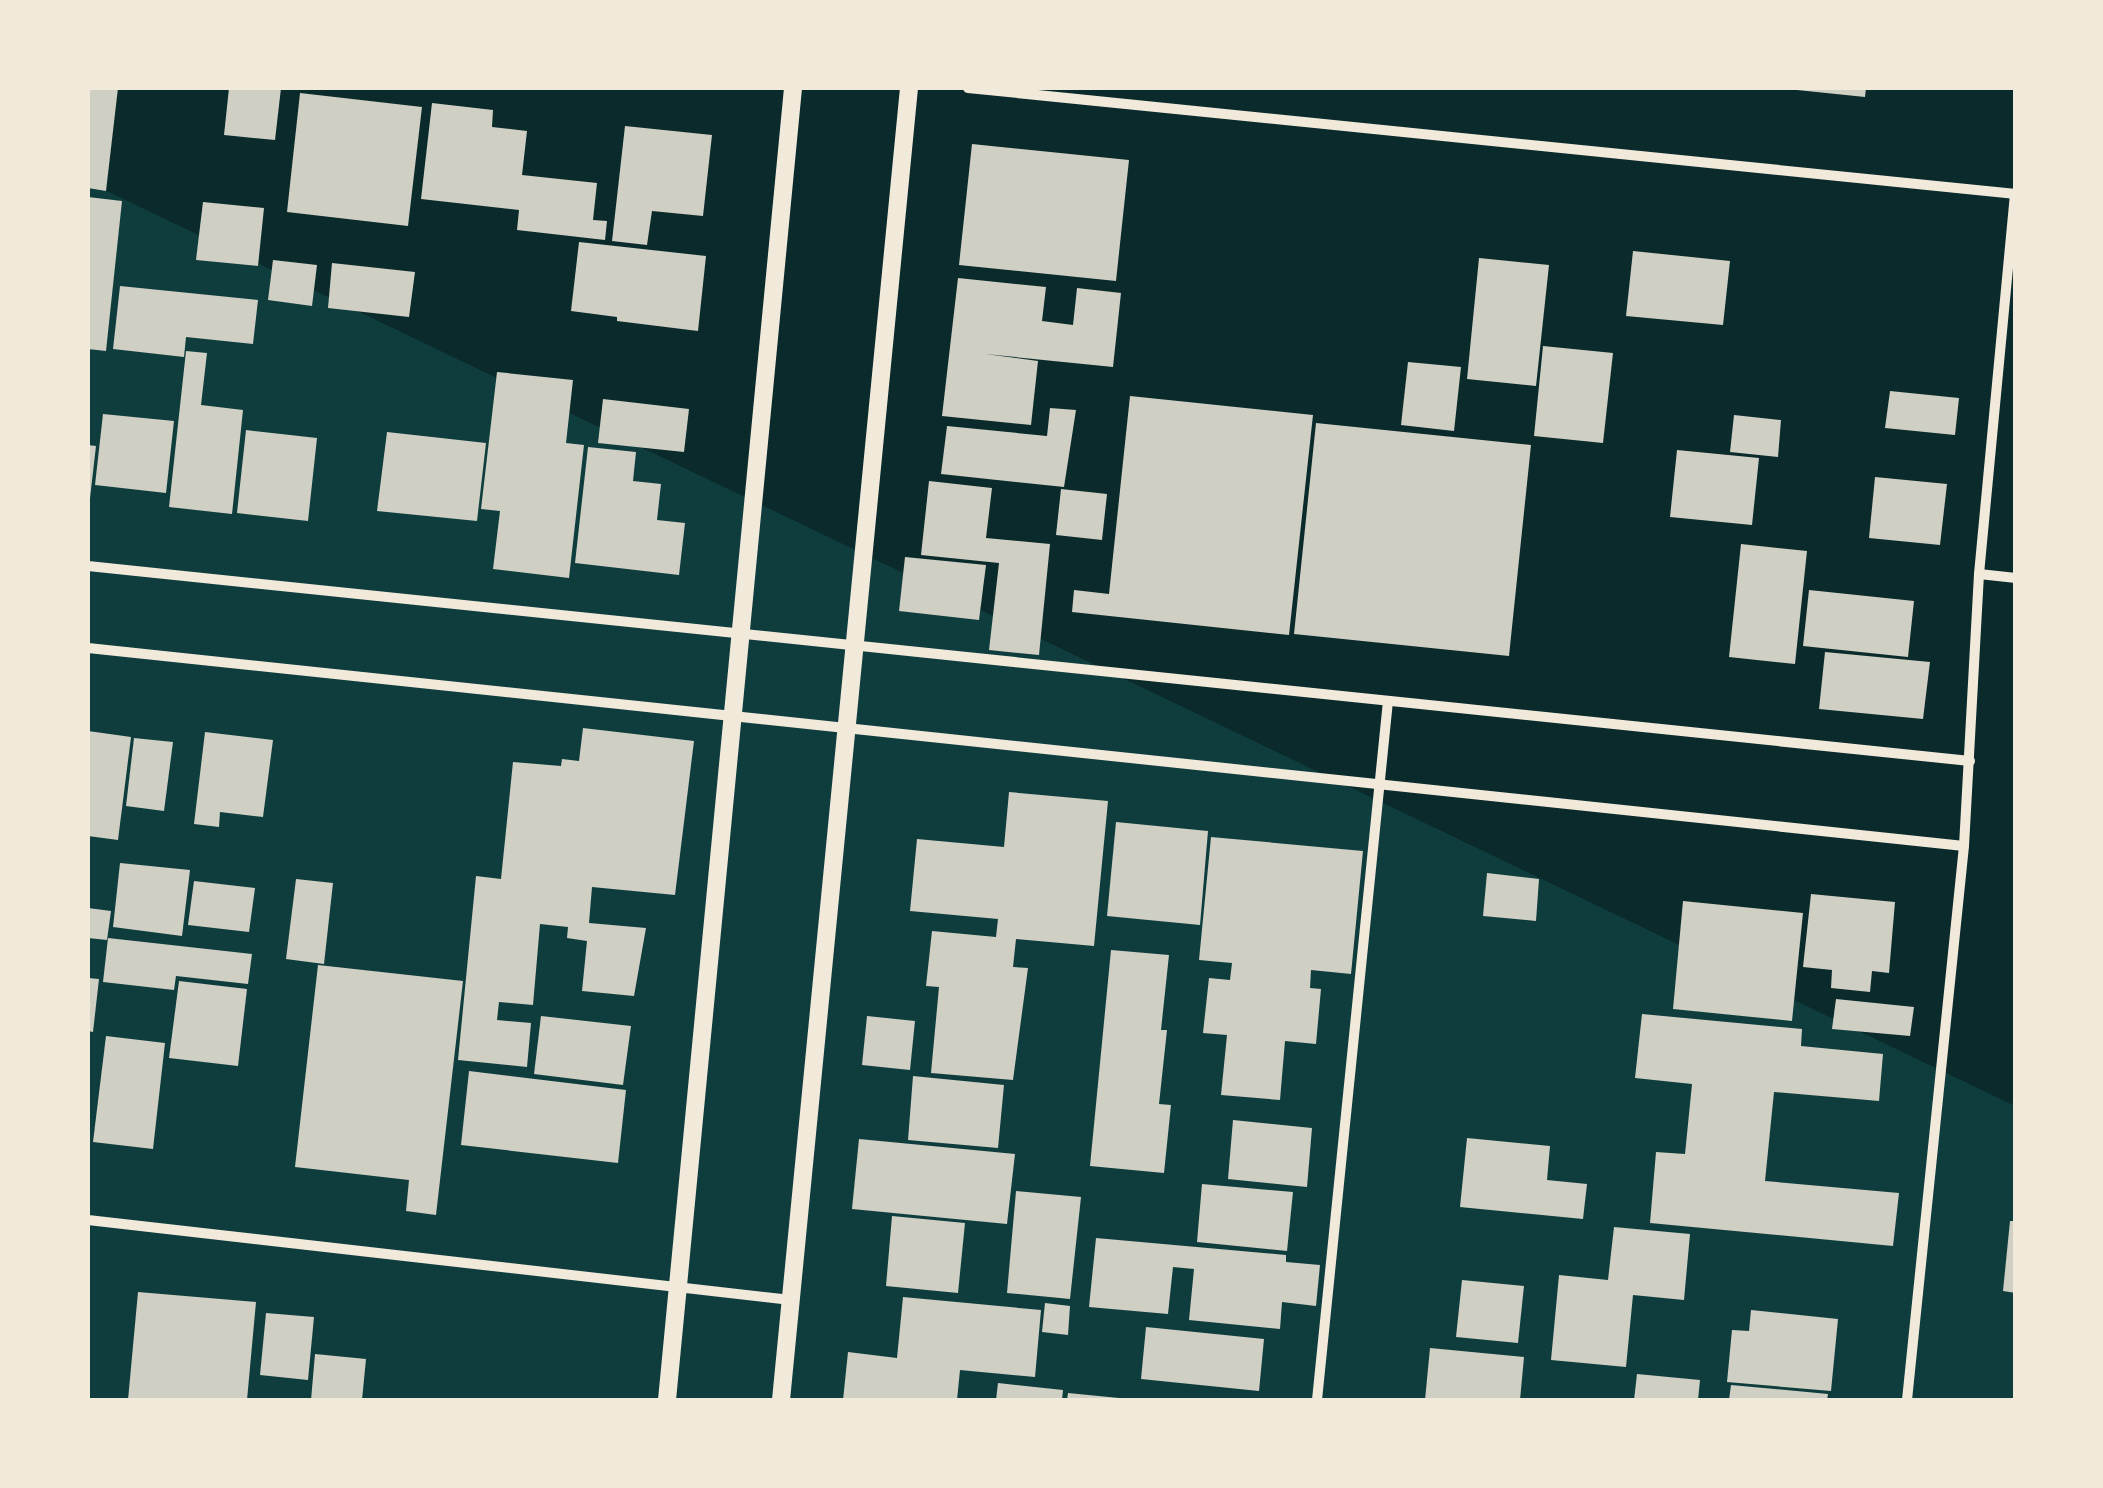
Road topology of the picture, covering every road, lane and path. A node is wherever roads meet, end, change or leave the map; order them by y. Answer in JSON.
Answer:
{"nodes":[{"id":1,"x":793,"y":88,"type":"edge"},
{"id":2,"x":910,"y":88,"type":"edge"},
{"id":3,"x":968,"y":88,"type":"edge"},
{"id":4,"x":2015,"y":194,"type":"edge"},
{"id":5,"x":88,"y":566,"type":"edge"},
{"id":6,"x":1979,"y":574,"type":"junction"},
{"id":7,"x":2016,"y":578,"type":"edge"},
{"id":8,"x":740,"y":633,"type":"junction"},
{"id":9,"x":855,"y":645,"type":"junction"},
{"id":10,"x":88,"y":648,"type":"edge"},
{"id":11,"x":1388,"y":700,"type":"junction"},
{"id":12,"x":732,"y":716,"type":"junction"},
{"id":13,"x":847,"y":728,"type":"junction"},
{"id":14,"x":1970,"y":761,"type":"junction"},
{"id":15,"x":1379,"y":784,"type":"junction"},
{"id":16,"x":1964,"y":846,"type":"junction"},
{"id":17,"x":88,"y":1220,"type":"edge"},
{"id":18,"x":88,"y":1236,"type":"edge"},
{"id":19,"x":678,"y":1286,"type":"junction"},
{"id":20,"x":791,"y":1300,"type":"junction"},
{"id":21,"x":667,"y":1400,"type":"edge"},
{"id":22,"x":782,"y":1400,"type":"edge"},
{"id":23,"x":1317,"y":1400,"type":"edge"},
{"id":24,"x":1907,"y":1400,"type":"edge"}],
"edges":[{"from":1,"to":8,"type":"street"},
{"from":2,"to":9,"type":"street"},
{"from":3,"to":4,"type":"street"},
{"from":4,"to":6,"type":"street"},
{"from":5,"to":8,"type":"street"},
{"from":6,"to":7,"type":"street"},
{"from":6,"to":14,"type":"street"},
{"from":8,"to":9,"type":"street"},
{"from":8,"to":12,"type":"street"},
{"from":9,"to":11,"type":"street"},
{"from":9,"to":13,"type":"street"},
{"from":10,"to":12,"type":"street"},
{"from":11,"to":14,"type":"street"},
{"from":11,"to":15,"type":"street"},
{"from":12,"to":13,"type":"street"},
{"from":12,"to":19,"type":"street"},
{"from":13,"to":15,"type":"street"},
{"from":13,"to":20,"type":"street"},
{"from":14,"to":16,"type":"street"},
{"from":15,"to":16,"type":"street"},
{"from":15,"to":23,"type":"street"},
{"from":16,"to":24,"type":"street"},
{"from":17,"to":18,"type":"street"},
{"from":17,"to":19,"type":"street"},
{"from":19,"to":20,"type":"street"},
{"from":19,"to":21,"type":"street"},
{"from":20,"to":22,"type":"street"}]}
